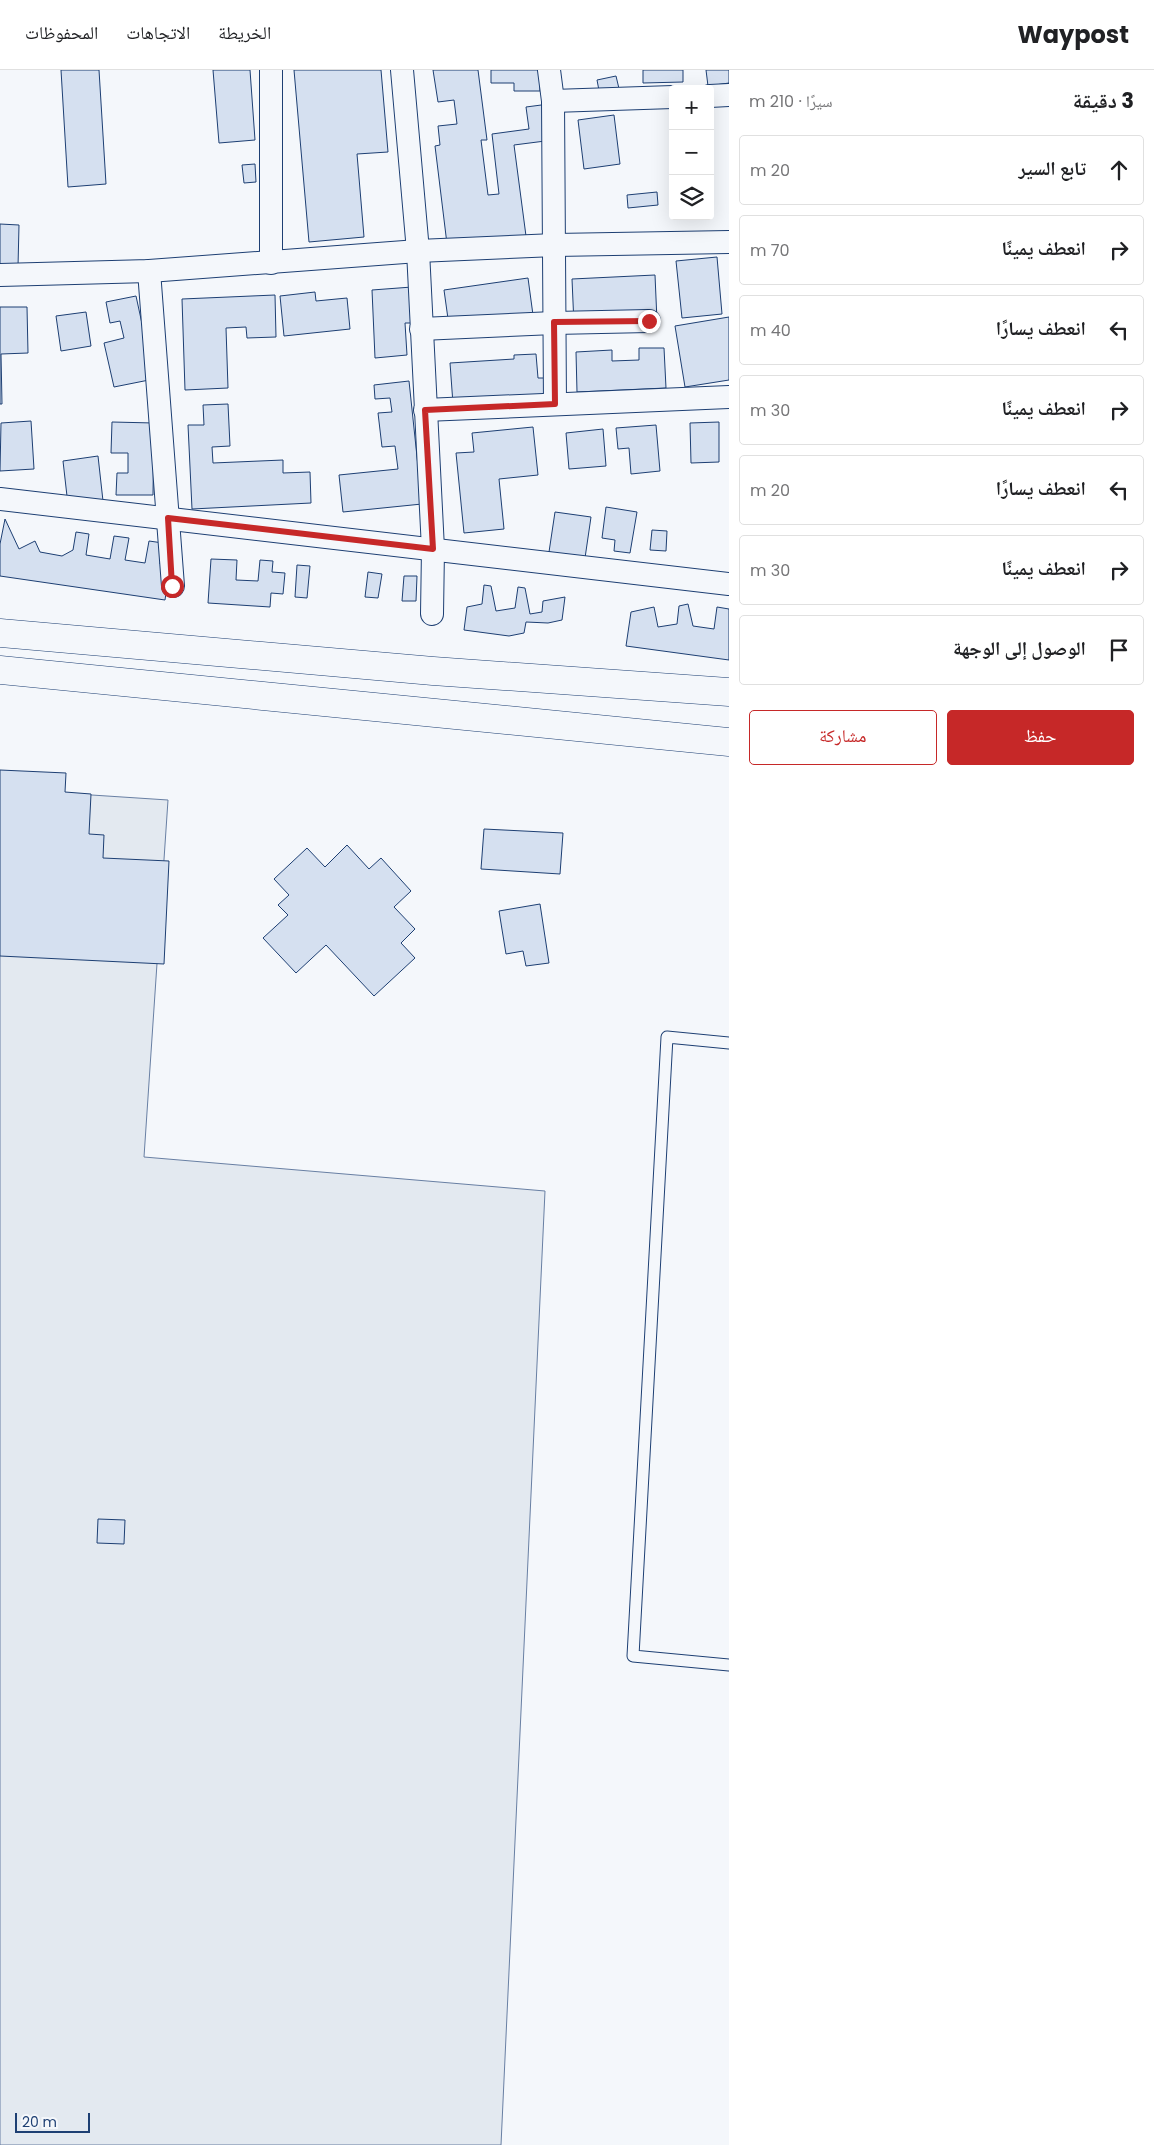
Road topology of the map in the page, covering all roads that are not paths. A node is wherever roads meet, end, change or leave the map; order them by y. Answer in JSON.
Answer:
{"nodes":[{"id":1,"x":271,"y":70,"type":"edge"},
{"id":2,"x":402,"y":70,"type":"edge"},
{"id":3,"x":549,"y":70,"type":"edge"},
{"id":4,"x":714,"y":96,"type":"edge"},
{"id":5,"x":729,"y":96,"type":"edge"},
{"id":6,"x":669,"y":97,"type":"edge"},
{"id":7,"x":553,"y":101,"type":"junction"},
{"id":8,"x":729,"y":242,"type":"edge"},
{"id":9,"x":555,"y":244,"type":"junction"},
{"id":10,"x":418,"y":251,"type":"junction"},
{"id":11,"x":271,"y":263,"type":"junction"},
{"id":12,"x":149,"y":271,"type":"junction"},
{"id":13,"x":0,"y":275,"type":"edge"},
{"id":14,"x":649,"y":321,"type":"dead end"},
{"id":15,"x":554,"y":322,"type":"junction"},
{"id":16,"x":421,"y":329,"type":"junction"},
{"id":17,"x":729,"y":397,"type":"edge"},
{"id":18,"x":555,"y":404,"type":"junction"},
{"id":19,"x":425,"y":410,"type":"junction"},
{"id":20,"x":0,"y":499,"type":"edge"},
{"id":21,"x":168,"y":518,"type":"junction"},
{"id":22,"x":433,"y":549,"type":"junction"},
{"id":23,"x":729,"y":584,"type":"edge"},
{"id":24,"x":172,"y":586,"type":"dead end"},
{"id":25,"x":432,"y":614,"type":"dead end"},
{"id":26,"x":0,"y":633,"type":"edge"},
{"id":27,"x":0,"y":670,"type":"edge"},
{"id":28,"x":729,"y":692,"type":"edge"},
{"id":29,"x":729,"y":742,"type":"edge"},
{"id":30,"x":729,"y":1043,"type":"edge"},
{"id":31,"x":729,"y":1665,"type":"edge"}],
"edges":[{"from":1,"to":11,"type":"street"},
{"from":2,"to":10,"type":"street"},
{"from":3,"to":7,"type":"street"},
{"from":4,"to":5,"type":"street"},
{"from":6,"to":7,"type":"street"},
{"from":7,"to":9,"type":"street"},
{"from":8,"to":9,"type":"street"},
{"from":9,"to":10,"type":"street"},
{"from":9,"to":15,"type":"street"},
{"from":10,"to":11,"type":"street"},
{"from":10,"to":16,"type":"street"},
{"from":11,"to":12,"type":"street"},
{"from":12,"to":13,"type":"street"},
{"from":12,"to":21,"type":"street"},
{"from":14,"to":15,"type":"street"},
{"from":15,"to":16,"type":"street"},
{"from":15,"to":18,"type":"street"},
{"from":16,"to":19,"type":"street"},
{"from":17,"to":18,"type":"street"},
{"from":18,"to":19,"type":"street"},
{"from":19,"to":22,"type":"street"},
{"from":20,"to":21,"type":"street"},
{"from":21,"to":22,"type":"street"},
{"from":21,"to":24,"type":"street"},
{"from":22,"to":23,"type":"street"},
{"from":22,"to":25,"type":"street"},
{"from":26,"to":28,"type":"main road"},
{"from":27,"to":29,"type":"main road"},
{"from":30,"to":31,"type":"lane"}]}
